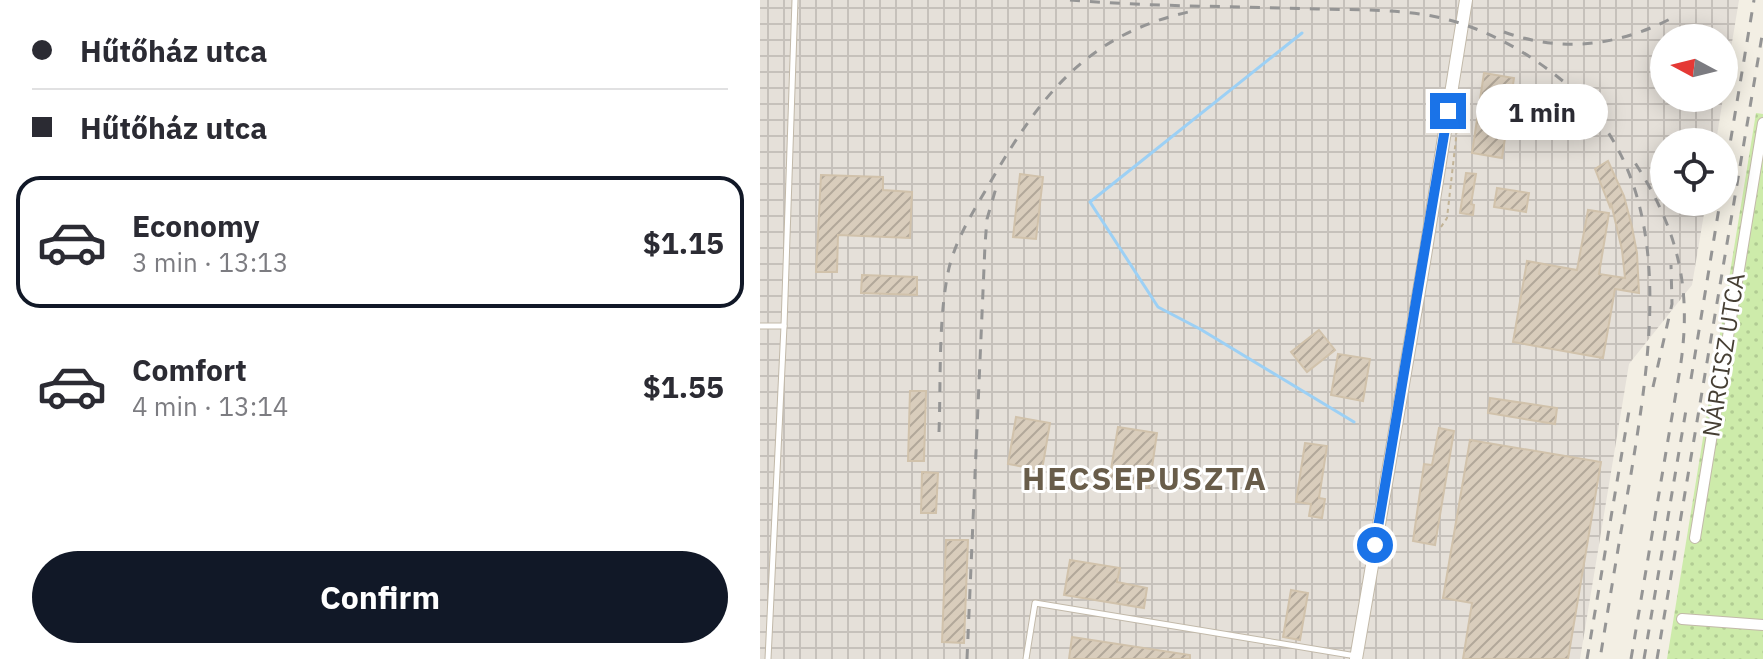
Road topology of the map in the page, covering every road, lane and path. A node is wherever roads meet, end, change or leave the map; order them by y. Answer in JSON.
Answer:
{"nodes":[{"id":1,"x":795,"y":0,"type":"edge"},
{"id":2,"x":1466,"y":0,"type":"edge"},
{"id":3,"x":1762,"y":123,"type":"edge"},
{"id":4,"x":760,"y":326,"type":"edge"},
{"id":5,"x":784,"y":326,"type":"junction"},
{"id":6,"x":1695,"y":538,"type":"dead end"},
{"id":7,"x":1682,"y":619,"type":"dead end"},
{"id":8,"x":1763,"y":625,"type":"edge"},
{"id":9,"x":1356,"y":658,"type":"edge"},
{"id":10,"x":768,"y":659,"type":"edge"},
{"id":11,"x":1026,"y":659,"type":"edge"}],
"edges":[{"from":1,"to":5,"type":"lane"},
{"from":2,"to":9,"type":"street"},
{"from":3,"to":6,"type":"street","name":"NÁRCISZ UTCA"},
{"from":4,"to":5,"type":"lane"},
{"from":5,"to":10,"type":"lane"},
{"from":7,"to":8,"type":"street"},
{"from":9,"to":11,"type":"lane"}]}
